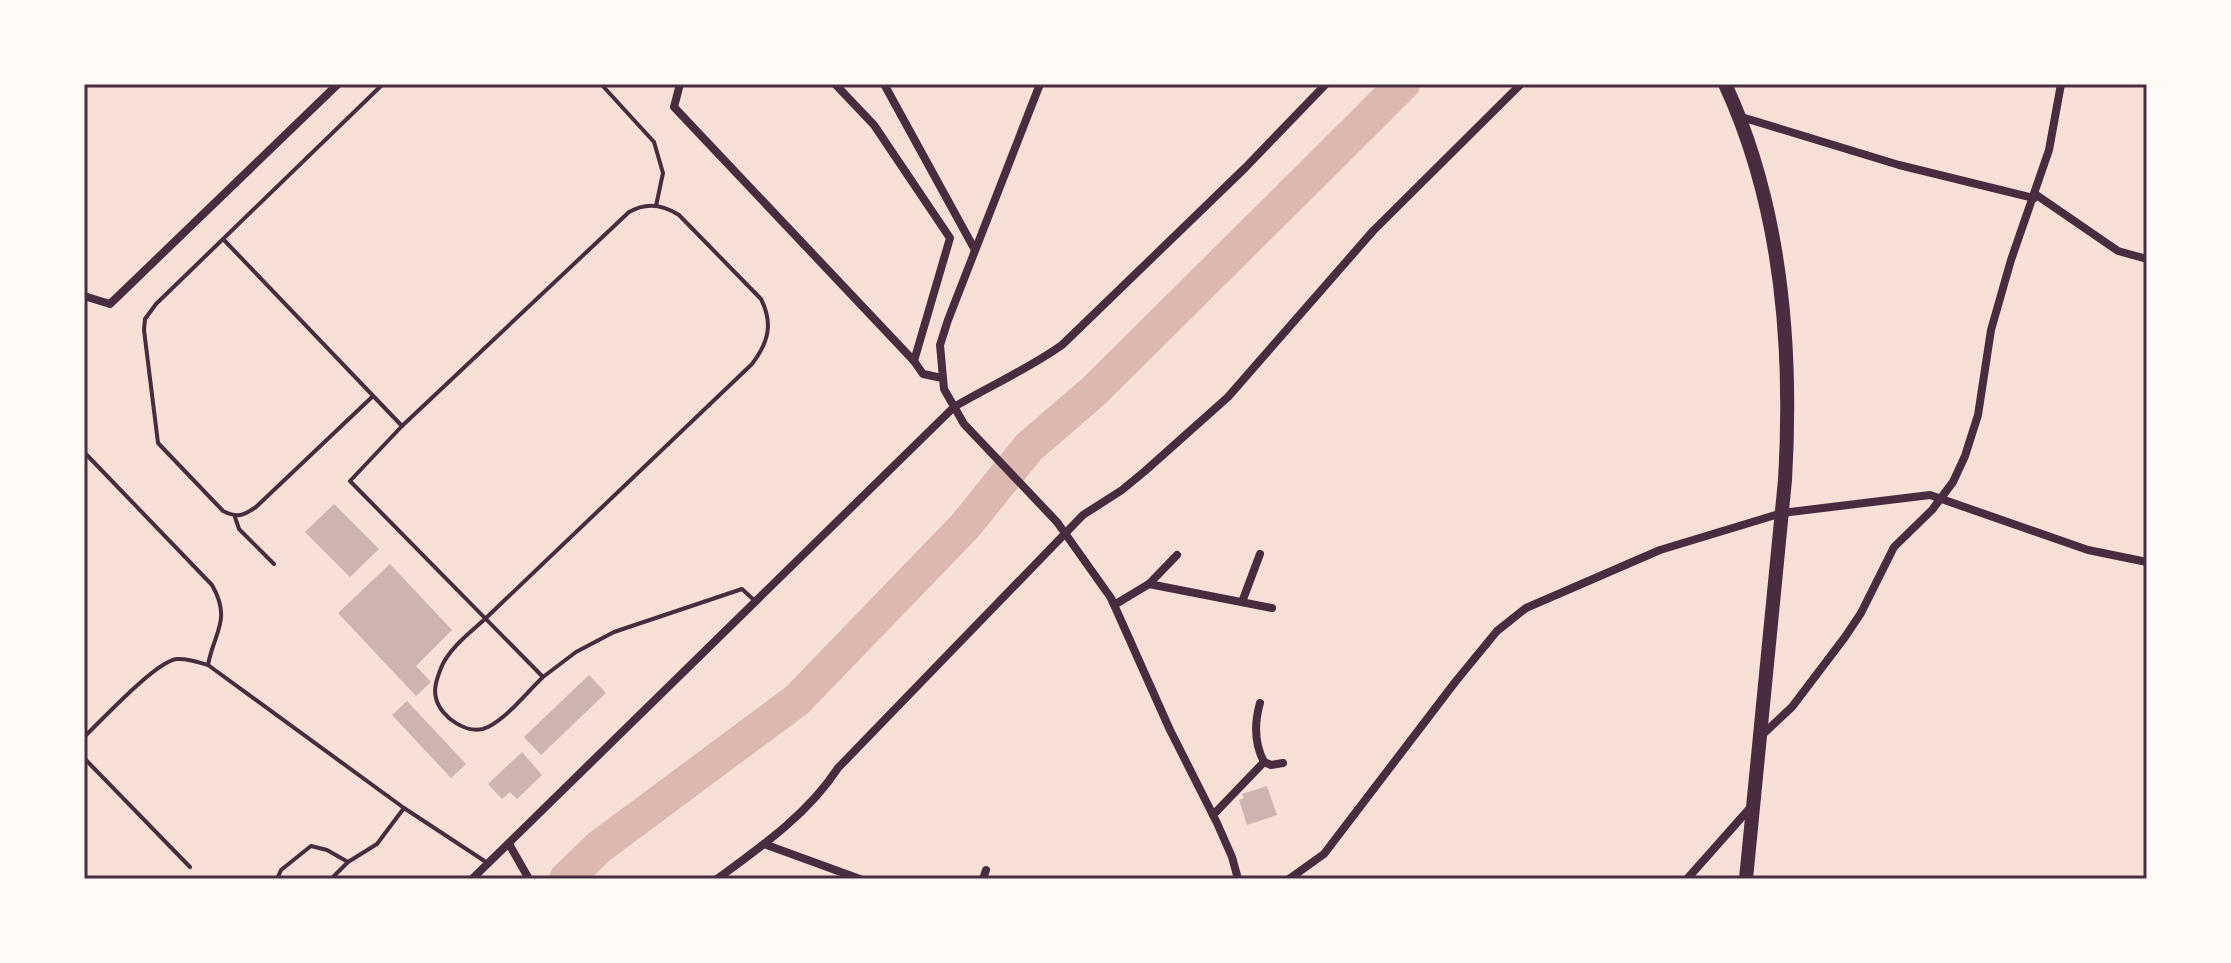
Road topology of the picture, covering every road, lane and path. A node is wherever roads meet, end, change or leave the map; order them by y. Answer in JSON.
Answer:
{"nodes":[{"id":1,"x":338,"y":84,"type":"edge"},
{"id":2,"x":383,"y":84,"type":"edge"},
{"id":3,"x":601,"y":84,"type":"edge"},
{"id":4,"x":680,"y":84,"type":"edge"},
{"id":5,"x":835,"y":84,"type":"edge"},
{"id":6,"x":884,"y":84,"type":"edge"},
{"id":7,"x":1040,"y":84,"type":"edge"},
{"id":8,"x":1326,"y":84,"type":"edge"},
{"id":9,"x":1521,"y":84,"type":"edge"},
{"id":10,"x":1725,"y":84,"type":"edge"},
{"id":11,"x":2061,"y":84,"type":"edge"},
{"id":12,"x":1738,"y":116,"type":"junction"},
{"id":13,"x":2034,"y":196,"type":"junction"},
{"id":14,"x":656,"y":206,"type":"junction"},
{"id":15,"x":223,"y":239,"type":"junction"},
{"id":16,"x":975,"y":250,"type":"junction"},
{"id":17,"x":2147,"y":259,"type":"edge"},
{"id":18,"x":84,"y":296,"type":"edge"},
{"id":19,"x":914,"y":361,"type":"junction"},
{"id":20,"x":942,"y":378,"type":"junction"},
{"id":21,"x":372,"y":397,"type":"junction"},
{"id":22,"x":954,"y":407,"type":"junction"},
{"id":23,"x":402,"y":426,"type":"junction"},
{"id":24,"x":84,"y":452,"type":"edge"},
{"id":25,"x":1941,"y":498,"type":"junction"},
{"id":26,"x":1782,"y":513,"type":"junction"},
{"id":27,"x":235,"y":517,"type":"junction"},
{"id":28,"x":1067,"y":535,"type":"junction"},
{"id":29,"x":1260,"y":554,"type":"dead end"},
{"id":30,"x":1177,"y":555,"type":"dead end"},
{"id":31,"x":2147,"y":562,"type":"edge"},
{"id":32,"x":274,"y":564,"type":"dead end"},
{"id":33,"x":1149,"y":584,"type":"junction"},
{"id":34,"x":756,"y":602,"type":"junction"},
{"id":35,"x":1242,"y":602,"type":"junction"},
{"id":36,"x":1114,"y":605,"type":"junction"},
{"id":37,"x":1272,"y":608,"type":"dead end"},
{"id":38,"x":486,"y":618,"type":"junction"},
{"id":39,"x":208,"y":665,"type":"junction"},
{"id":40,"x":543,"y":677,"type":"junction"},
{"id":41,"x":1260,"y":703,"type":"dead end"},
{"id":42,"x":84,"y":737,"type":"edge"},
{"id":43,"x":1760,"y":737,"type":"junction"},
{"id":44,"x":84,"y":758,"type":"edge"},
{"id":45,"x":1264,"y":762,"type":"junction"},
{"id":46,"x":1283,"y":763,"type":"dead end"},
{"id":47,"x":1753,"y":804,"type":"junction"},
{"id":48,"x":404,"y":808,"type":"junction"},
{"id":49,"x":1213,"y":815,"type":"junction"},
{"id":50,"x":509,"y":844,"type":"junction"},
{"id":51,"x":764,"y":844,"type":"junction"},
{"id":52,"x":348,"y":862,"type":"junction"},
{"id":53,"x":488,"y":864,"type":"junction"},
{"id":54,"x":190,"y":867,"type":"dead end"},
{"id":55,"x":277,"y":879,"type":"edge"},
{"id":56,"x":331,"y":879,"type":"edge"},
{"id":57,"x":472,"y":879,"type":"edge"},
{"id":58,"x":529,"y":879,"type":"edge"},
{"id":59,"x":717,"y":879,"type":"edge"},
{"id":60,"x":860,"y":879,"type":"edge"},
{"id":61,"x":1238,"y":879,"type":"edge"},
{"id":62,"x":1289,"y":879,"type":"edge"},
{"id":63,"x":1687,"y":879,"type":"edge"},
{"id":64,"x":1746,"y":879,"type":"edge"}],
"edges":[{"from":1,"to":18,"type":"street"},
{"from":2,"to":15,"type":"lane"},
{"from":3,"to":14,"type":"lane"},
{"from":4,"to":19,"type":"street"},
{"from":5,"to":19,"type":"street"},
{"from":6,"to":16,"type":"street"},
{"from":7,"to":16,"type":"street"},
{"from":8,"to":22,"type":"street"},
{"from":9,"to":28,"type":"street"},
{"from":10,"to":12,"type":"highway"},
{"from":11,"to":13,"type":"street"},
{"from":12,"to":13,"type":"street"},
{"from":12,"to":26,"type":"highway"},
{"from":13,"to":17,"type":"street"},
{"from":13,"to":25,"type":"street"},
{"from":14,"to":23,"type":"lane"},
{"from":14,"to":38,"type":"lane"},
{"from":15,"to":21,"type":"lane"},
{"from":15,"to":27,"type":"lane"},
{"from":16,"to":20,"type":"street"},
{"from":19,"to":20,"type":"street"},
{"from":20,"to":22,"type":"street"},
{"from":21,"to":23,"type":"lane"},
{"from":21,"to":27,"type":"lane"},
{"from":22,"to":28,"type":"street"},
{"from":22,"to":34,"type":"street"},
{"from":23,"to":38,"type":"lane"},
{"from":24,"to":39,"type":"lane"},
{"from":25,"to":26,"type":"street"},
{"from":25,"to":31,"type":"street"},
{"from":25,"to":43,"type":"street"},
{"from":26,"to":43,"type":"highway"},
{"from":26,"to":62,"type":"street"},
{"from":27,"to":32,"type":"lane"},
{"from":28,"to":36,"type":"street"},
{"from":28,"to":51,"type":"street"},
{"from":29,"to":35,"type":"street"},
{"from":30,"to":33,"type":"street"},
{"from":33,"to":35,"type":"street"},
{"from":33,"to":36,"type":"street"},
{"from":34,"to":40,"type":"lane"},
{"from":34,"to":50,"type":"street"},
{"from":35,"to":37,"type":"street"},
{"from":36,"to":49,"type":"street"},
{"from":38,"to":40,"type":"lane"},
{"from":38,"to":40,"type":"lane"},
{"from":39,"to":42,"type":"lane"},
{"from":39,"to":48,"type":"lane"},
{"from":41,"to":45,"type":"street"},
{"from":43,"to":47,"type":"highway"},
{"from":44,"to":54,"type":"lane"},
{"from":45,"to":46,"type":"street"},
{"from":45,"to":49,"type":"street"},
{"from":47,"to":63,"type":"street"},
{"from":47,"to":64,"type":"highway"},
{"from":48,"to":52,"type":"lane"},
{"from":48,"to":53,"type":"lane"},
{"from":49,"to":61,"type":"street"},
{"from":50,"to":53,"type":"street"},
{"from":50,"to":58,"type":"street"},
{"from":51,"to":59,"type":"street"},
{"from":51,"to":60,"type":"street"},
{"from":52,"to":55,"type":"lane"},
{"from":52,"to":56,"type":"lane"},
{"from":53,"to":57,"type":"street"}]}
